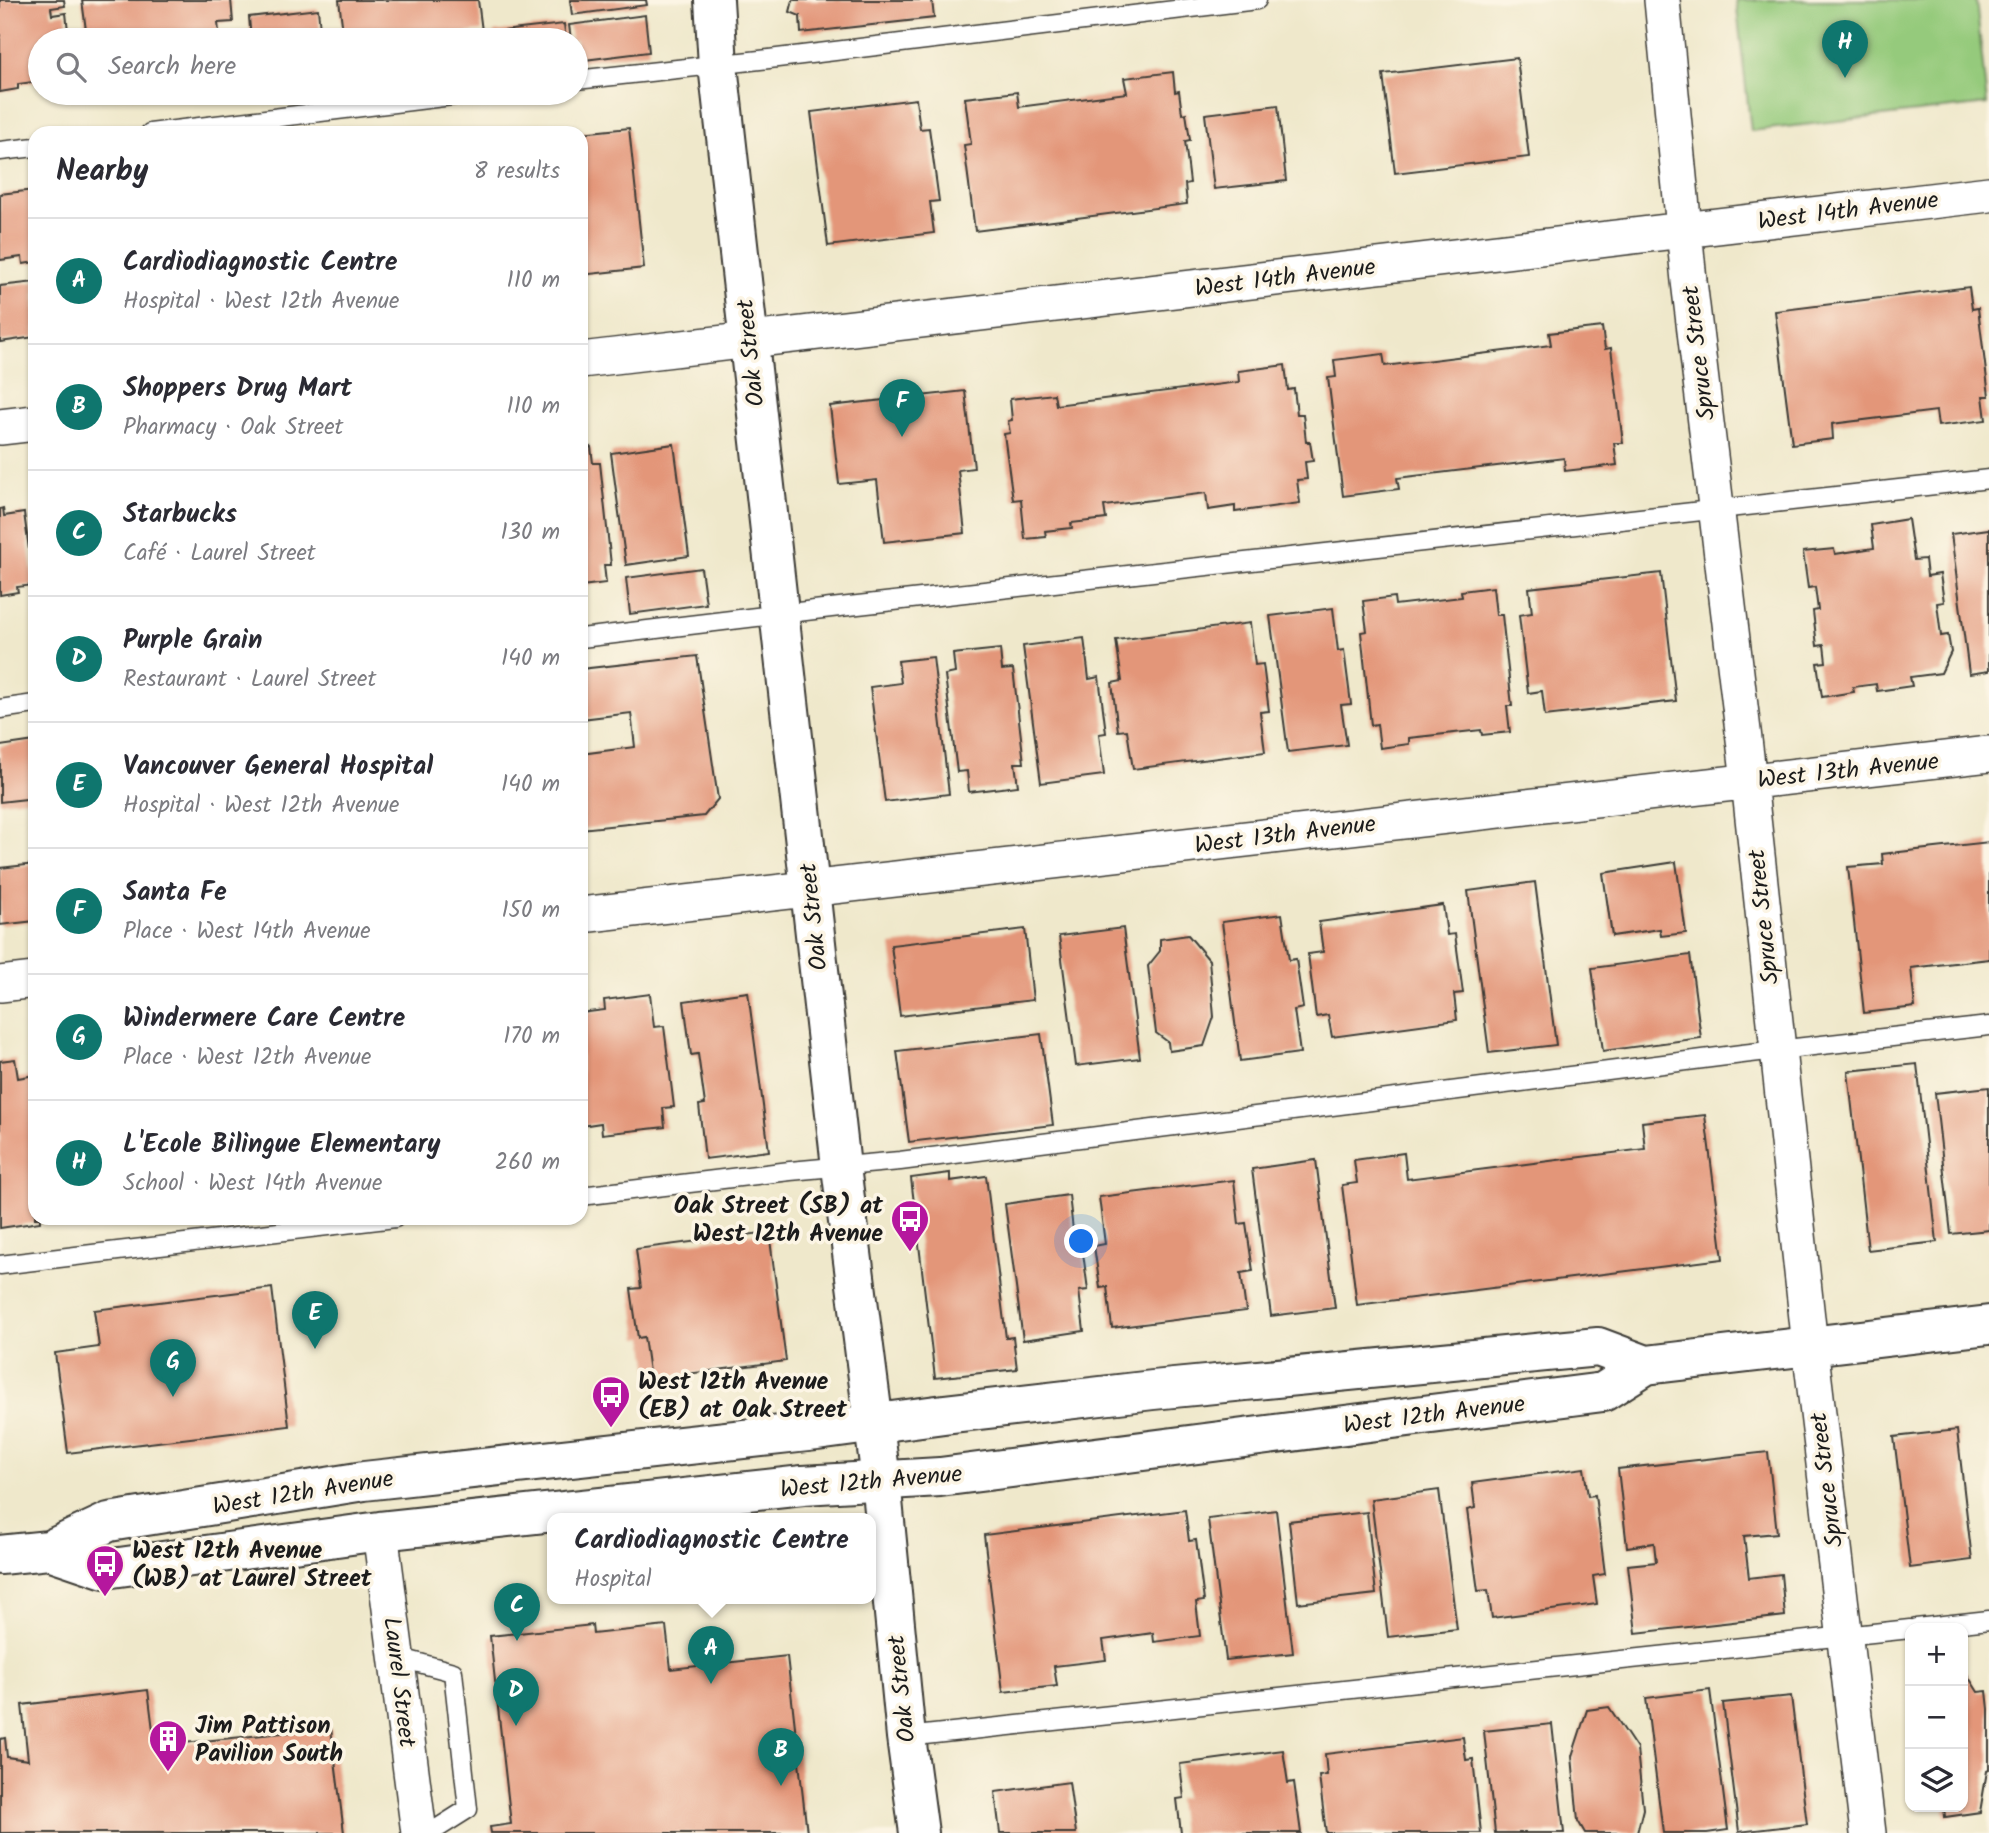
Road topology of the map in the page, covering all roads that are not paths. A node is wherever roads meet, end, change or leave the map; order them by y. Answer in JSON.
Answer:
{"nodes":[{"id":1,"x":714,"y":0,"type":"edge"},
{"id":2,"x":1257,"y":0,"type":"edge"},
{"id":3,"x":1662,"y":0,"type":"edge"},
{"id":4,"x":718,"y":65,"type":"junction"},
{"id":5,"x":588,"y":79,"type":"edge"},
{"id":6,"x":378,"y":105,"type":"edge"},
{"id":7,"x":206,"y":126,"type":"edge"},
{"id":8,"x":28,"y":148,"type":"edge"},
{"id":9,"x":0,"y":151,"type":"edge"},
{"id":10,"x":1989,"y":194,"type":"edge"},
{"id":11,"x":1684,"y":230,"type":"junction"},
{"id":12,"x":749,"y":340,"type":"junction"},
{"id":13,"x":588,"y":359,"type":"edge"},
{"id":14,"x":28,"y":424,"type":"edge"},
{"id":15,"x":0,"y":427,"type":"edge"},
{"id":16,"x":1989,"y":479,"type":"edge"},
{"id":17,"x":1717,"y":509,"type":"junction"},
{"id":18,"x":779,"y":614,"type":"junction"},
{"id":19,"x":588,"y":637,"type":"edge"},
{"id":20,"x":28,"y":706,"type":"edge"},
{"id":21,"x":0,"y":709,"type":"edge"},
{"id":22,"x":1989,"y":754,"type":"edge"},
{"id":23,"x":1749,"y":781,"type":"junction"},
{"id":24,"x":810,"y":889,"type":"junction"},
{"id":25,"x":588,"y":914,"type":"edge"},
{"id":26,"x":28,"y":981,"type":"edge"},
{"id":27,"x":0,"y":984,"type":"edge"},
{"id":28,"x":1989,"y":1026,"type":"edge"},
{"id":29,"x":1777,"y":1050,"type":"junction"},
{"id":30,"x":841,"y":1167,"type":"junction"},
{"id":31,"x":588,"y":1195,"type":"edge"},
{"id":32,"x":336,"y":1225,"type":"edge"},
{"id":33,"x":0,"y":1265,"type":"edge"},
{"id":34,"x":1989,"y":1325,"type":"edge"},
{"id":35,"x":1810,"y":1346,"type":"junction"},
{"id":36,"x":1646,"y":1365,"type":"junction"},
{"id":37,"x":874,"y":1423,"type":"junction"},
{"id":38,"x":881,"y":1480,"type":"junction"},
{"id":39,"x":380,"y":1531,"type":"junction"},
{"id":40,"x":49,"y":1550,"type":"junction"},
{"id":41,"x":0,"y":1555,"type":"edge"},
{"id":42,"x":1989,"y":1620,"type":"edge"},
{"id":43,"x":1962,"y":1623,"type":"edge"},
{"id":44,"x":1905,"y":1630,"type":"edge"},
{"id":45,"x":1845,"y":1637,"type":"junction"},
{"id":46,"x":397,"y":1657,"type":"junction"},
{"id":47,"x":906,"y":1737,"type":"junction"},
{"id":48,"x":419,"y":1833,"type":"edge"},
{"id":49,"x":430,"y":1833,"type":"edge"},
{"id":50,"x":919,"y":1833,"type":"edge"},
{"id":51,"x":1867,"y":1833,"type":"edge"}],
"edges":[{"from":1,"to":4,"type":"street","name":"Oak Street"},
{"from":2,"to":4,"type":"lane"},
{"from":3,"to":11,"type":"street","name":"Spruce Street"},
{"from":4,"to":5,"type":"lane"},
{"from":4,"to":12,"type":"street","name":"Oak Street"},
{"from":6,"to":7,"type":"lane"},
{"from":8,"to":9,"type":"lane"},
{"from":10,"to":11,"type":"street","name":"West 14th Avenue"},
{"from":11,"to":12,"type":"street","name":"West 14th Avenue"},
{"from":11,"to":17,"type":"street","name":"Spruce Street"},
{"from":12,"to":13,"type":"street","name":"West 14th Avenue"},
{"from":12,"to":18,"type":"street","name":"Oak Street"},
{"from":14,"to":15,"type":"street"},
{"from":16,"to":17,"type":"lane"},
{"from":17,"to":18,"type":"lane"},
{"from":17,"to":23,"type":"street","name":"Spruce Street"},
{"from":18,"to":19,"type":"lane"},
{"from":18,"to":24,"type":"street","name":"Oak Street"},
{"from":20,"to":21,"type":"lane"},
{"from":22,"to":23,"type":"street","name":"West 13th Avenue"},
{"from":23,"to":24,"type":"street","name":"West 13th Avenue"},
{"from":23,"to":29,"type":"street","name":"Spruce Street"},
{"from":24,"to":25,"type":"street","name":"West 13th Avenue"},
{"from":24,"to":30,"type":"street","name":"Oak Street"},
{"from":26,"to":27,"type":"street"},
{"from":28,"to":29,"type":"lane"},
{"from":29,"to":30,"type":"lane"},
{"from":29,"to":35,"type":"street","name":"Spruce Street"},
{"from":30,"to":31,"type":"lane"},
{"from":30,"to":37,"type":"street","name":"Oak Street"},
{"from":32,"to":33,"type":"lane"},
{"from":34,"to":35,"type":"street","name":"West 12th Avenue"},
{"from":35,"to":36,"type":"street","name":"West 12th Avenue"},
{"from":35,"to":45,"type":"street","name":"Spruce Street"},
{"from":36,"to":37,"type":"street","name":"West 12th Avenue"},
{"from":36,"to":38,"type":"street","name":"West 12th Avenue"},
{"from":37,"to":38,"type":"street","name":"Oak Street"},
{"from":37,"to":40,"type":"street","name":"West 12th Avenue"},
{"from":38,"to":39,"type":"street","name":"West 12th Avenue"},
{"from":38,"to":47,"type":"street","name":"Oak Street"},
{"from":39,"to":40,"type":"street","name":"West 12th Avenue"},
{"from":39,"to":46,"type":"street","name":"Laurel Street"},
{"from":40,"to":41,"type":"street","name":"West 12th Avenue"},
{"from":42,"to":43,"type":"lane"},
{"from":44,"to":45,"type":"lane"},
{"from":45,"to":47,"type":"lane"},
{"from":45,"to":51,"type":"street","name":"Spruce Street"},
{"from":46,"to":48,"type":"street","name":"Laurel Street"},
{"from":46,"to":49,"type":"lane"},
{"from":47,"to":50,"type":"street","name":"Oak Street"}]}
